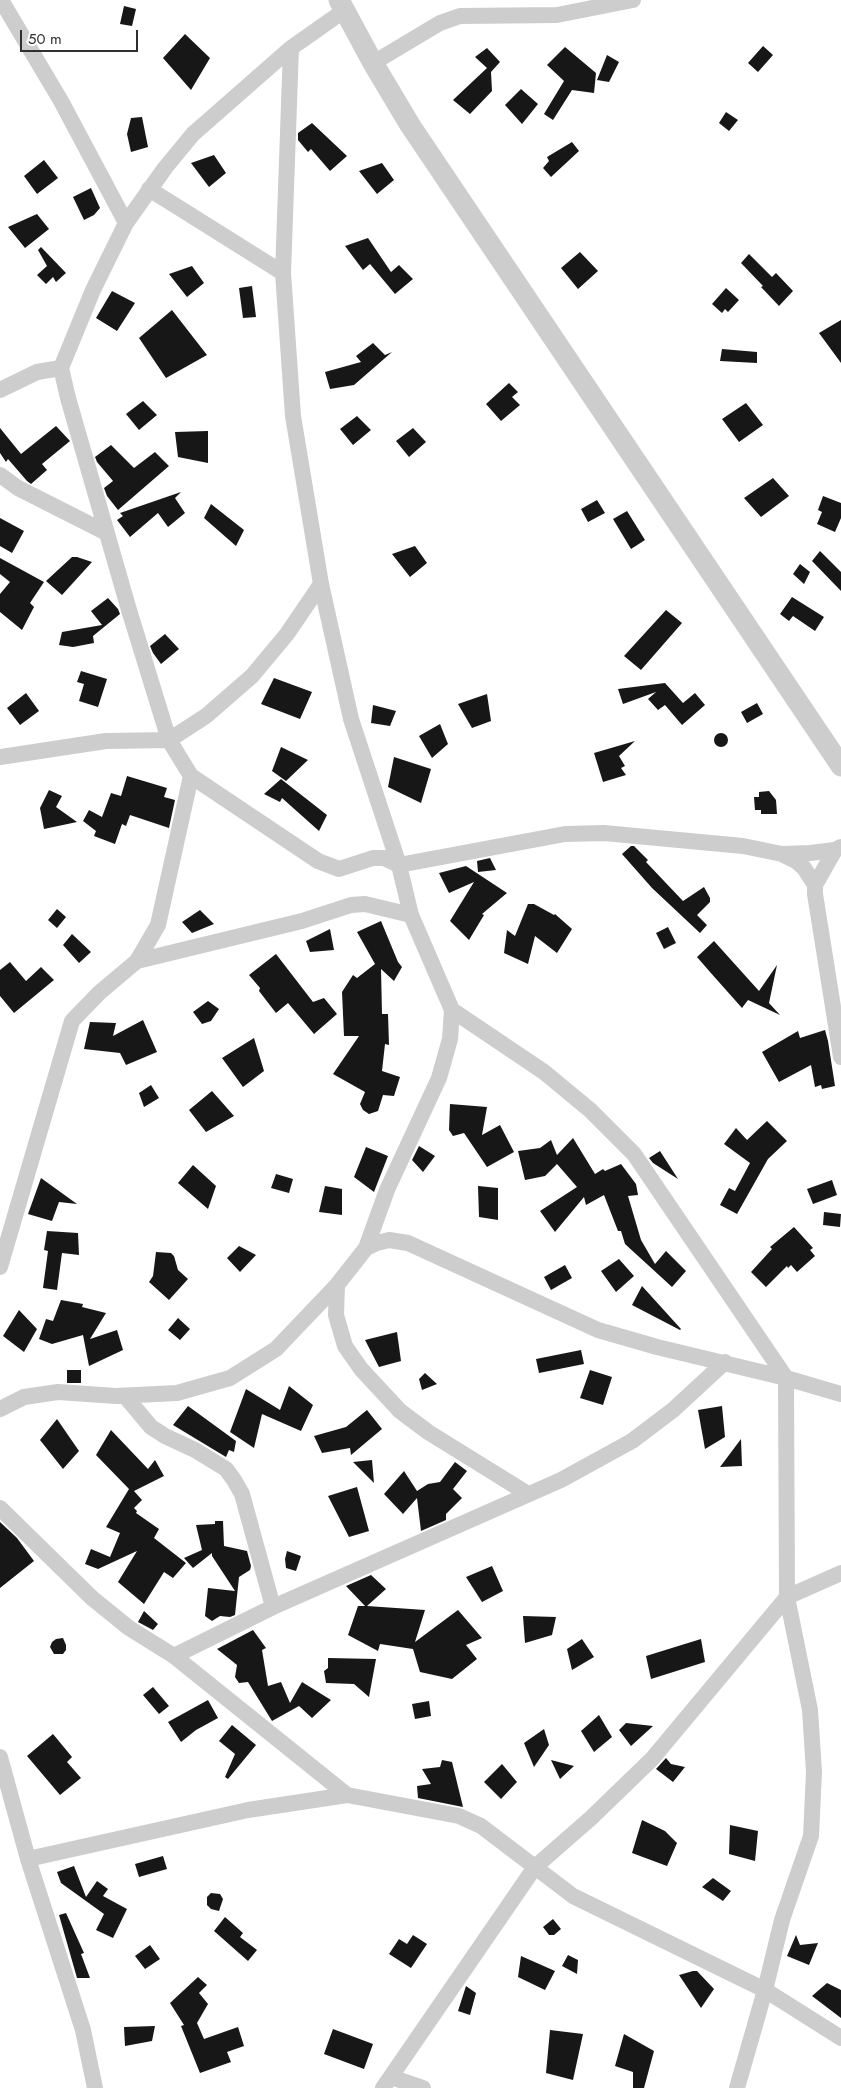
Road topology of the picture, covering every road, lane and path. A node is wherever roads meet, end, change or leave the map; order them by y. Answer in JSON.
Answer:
{"nodes":[{"id":1,"x":1,"y":0,"type":"edge"},
{"id":2,"x":634,"y":0,"type":"edge"},
{"id":3,"x":342,"y":5,"type":"edge"},
{"id":4,"x":558,"y":8,"type":"edge"},
{"id":5,"x":291,"y":48,"type":"junction"},
{"id":6,"x":373,"y":63,"type":"junction"},
{"id":7,"x":149,"y":189,"type":"junction"},
{"id":8,"x":126,"y":223,"type":"junction"},
{"id":9,"x":283,"y":273,"type":"junction"},
{"id":10,"x":61,"y":368,"type":"junction"},
{"id":11,"x":0,"y":390,"type":"edge"},
{"id":12,"x":0,"y":475,"type":"edge"},
{"id":13,"x":107,"y":534,"type":"junction"},
{"id":14,"x":321,"y":584,"type":"junction"},
{"id":15,"x":169,"y":740,"type":"junction"},
{"id":16,"x":0,"y":757,"type":"edge"},
{"id":17,"x":839,"y":758,"type":"edge"},
{"id":18,"x":191,"y":776,"type":"junction"},
{"id":19,"x":838,"y":849,"type":"edge"},
{"id":20,"x":782,"y":854,"type":"junction"},
{"id":21,"x":399,"y":865,"type":"junction"},
{"id":22,"x":815,"y":885,"type":"junction"},
{"id":23,"x":412,"y":915,"type":"junction"},
{"id":24,"x":137,"y":961,"type":"junction"},
{"id":25,"x":452,"y":1010,"type":"junction"},
{"id":26,"x":841,"y":1057,"type":"edge"},
{"id":27,"x":366,"y":1248,"type":"junction"},
{"id":28,"x":0,"y":1267,"type":"edge"},
{"id":29,"x":337,"y":1285,"type":"junction"},
{"id":30,"x":725,"y":1362,"type":"junction"},
{"id":31,"x":786,"y":1378,"type":"junction"},
{"id":32,"x":841,"y":1394,"type":"edge"},
{"id":33,"x":125,"y":1396,"type":"junction"},
{"id":34,"x":0,"y":1409,"type":"edge"},
{"id":35,"x":528,"y":1494,"type":"junction"},
{"id":36,"x":0,"y":1508,"type":"edge"},
{"id":37,"x":841,"y":1573,"type":"edge"},
{"id":38,"x":787,"y":1597,"type":"junction"},
{"id":39,"x":273,"y":1607,"type":"junction"},
{"id":40,"x":174,"y":1656,"type":"junction"},
{"id":41,"x":0,"y":1758,"type":"edge"},
{"id":42,"x":348,"y":1795,"type":"junction"},
{"id":43,"x":28,"y":1859,"type":"junction"},
{"id":44,"x":535,"y":1867,"type":"junction"},
{"id":45,"x":765,"y":1990,"type":"junction"},
{"id":46,"x":841,"y":2038,"type":"edge"},
{"id":47,"x":388,"y":2083,"type":"edge"},
{"id":48,"x":95,"y":2088,"type":"edge"},
{"id":49,"x":423,"y":2088,"type":"edge"},
{"id":50,"x":737,"y":2088,"type":"edge"}],
"edges":[{"from":1,"to":8,"type":"street"},
{"from":2,"to":4,"type":"street"},
{"from":3,"to":5,"type":"street"},
{"from":3,"to":6,"type":"street"},
{"from":4,"to":6,"type":"street"},
{"from":5,"to":7,"type":"street"},
{"from":5,"to":9,"type":"street"},
{"from":6,"to":17,"type":"street"},
{"from":7,"to":8,"type":"street"},
{"from":7,"to":9,"type":"street"},
{"from":8,"to":10,"type":"street"},
{"from":9,"to":14,"type":"street"},
{"from":10,"to":11,"type":"street"},
{"from":10,"to":13,"type":"street"},
{"from":12,"to":13,"type":"street"},
{"from":13,"to":15,"type":"street"},
{"from":14,"to":15,"type":"street"},
{"from":14,"to":21,"type":"street"},
{"from":15,"to":16,"type":"street"},
{"from":15,"to":18,"type":"street"},
{"from":18,"to":21,"type":"street"},
{"from":18,"to":24,"type":"street"},
{"from":19,"to":20,"type":"street"},
{"from":19,"to":22,"type":"street"},
{"from":20,"to":21,"type":"street"},
{"from":20,"to":22,"type":"street"},
{"from":21,"to":23,"type":"street"},
{"from":22,"to":26,"type":"street"},
{"from":23,"to":24,"type":"street"},
{"from":23,"to":25,"type":"street"},
{"from":24,"to":28,"type":"street"},
{"from":25,"to":27,"type":"street"},
{"from":25,"to":31,"type":"street"},
{"from":27,"to":29,"type":"street"},
{"from":27,"to":30,"type":"street"},
{"from":29,"to":33,"type":"street"},
{"from":29,"to":35,"type":"street"},
{"from":30,"to":31,"type":"street"},
{"from":30,"to":35,"type":"street"},
{"from":31,"to":32,"type":"street"},
{"from":31,"to":38,"type":"street"},
{"from":33,"to":34,"type":"street"},
{"from":33,"to":39,"type":"street"},
{"from":35,"to":39,"type":"street"},
{"from":36,"to":40,"type":"street"},
{"from":37,"to":38,"type":"street"},
{"from":38,"to":44,"type":"street"},
{"from":38,"to":45,"type":"street"},
{"from":39,"to":40,"type":"street"},
{"from":40,"to":42,"type":"street"},
{"from":41,"to":43,"type":"street"},
{"from":42,"to":43,"type":"street"},
{"from":42,"to":44,"type":"street"},
{"from":43,"to":48,"type":"street"},
{"from":44,"to":45,"type":"street"},
{"from":44,"to":47,"type":"street"},
{"from":45,"to":46,"type":"street"},
{"from":45,"to":50,"type":"street"},
{"from":47,"to":49,"type":"street"}]}
